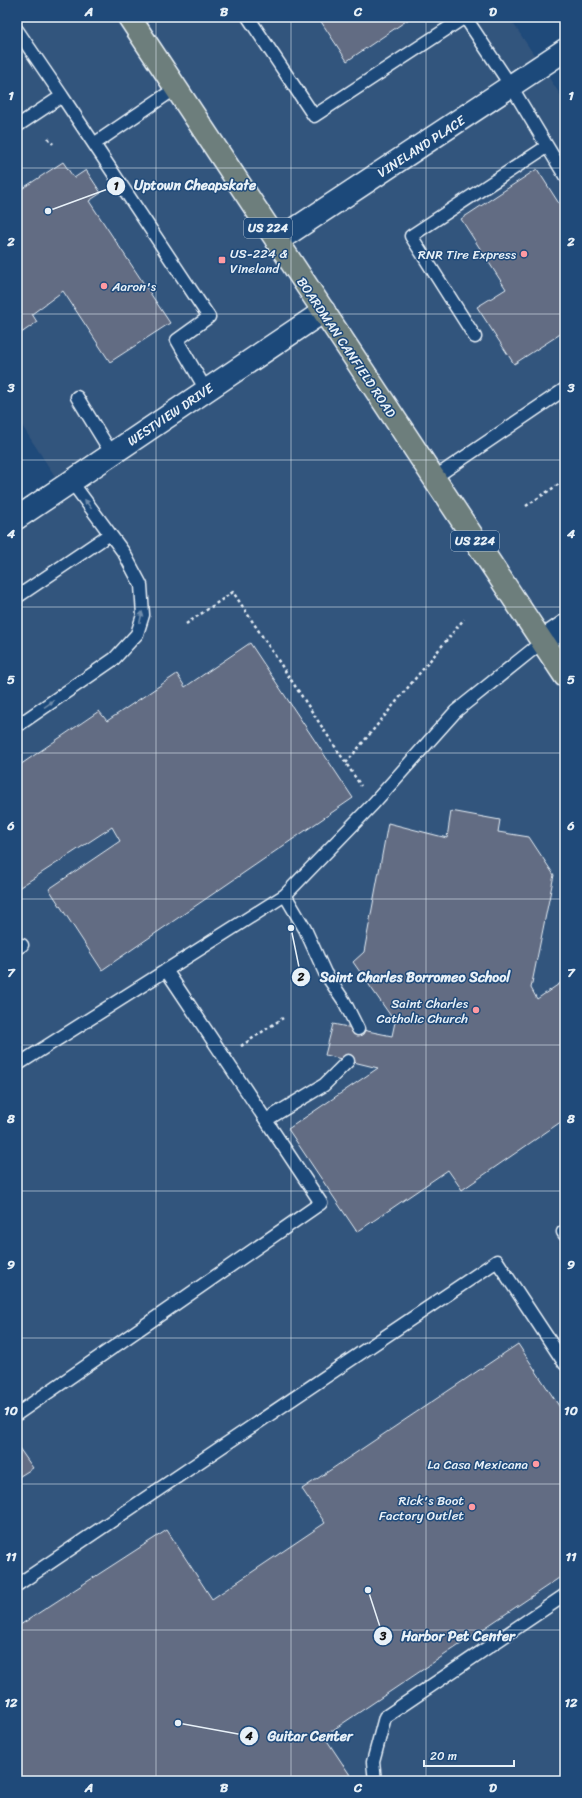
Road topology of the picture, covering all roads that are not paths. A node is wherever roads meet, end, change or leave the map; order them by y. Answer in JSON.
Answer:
{"nodes":[{"id":1,"x":129,"y":17,"type":"edge"},
{"id":2,"x":248,"y":17,"type":"edge"},
{"id":3,"x":465,"y":17,"type":"edge"},
{"id":4,"x":17,"y":30,"type":"edge"},
{"id":5,"x":565,"y":50,"type":"edge"},
{"id":6,"x":511,"y":86,"type":"junction"},
{"id":7,"x":176,"y":88,"type":"junction"},
{"id":8,"x":62,"y":96,"type":"junction"},
{"id":9,"x":17,"y":126,"type":"edge"},
{"id":10,"x":94,"y":144,"type":"junction"},
{"id":11,"x":546,"y":147,"type":"junction"},
{"id":12,"x":565,"y":176,"type":"edge"},
{"id":13,"x":277,"y":241,"type":"junction"},
{"id":14,"x":324,"y":311,"type":"junction"},
{"id":15,"x":475,"y":336,"type":"dead end"},
{"id":16,"x":565,"y":389,"type":"edge"},
{"id":17,"x":206,"y":390,"type":"junction"},
{"id":18,"x":77,"y":397,"type":"dead end"},
{"id":19,"x":112,"y":454,"type":"junction"},
{"id":20,"x":434,"y":478,"type":"junction"},
{"id":21,"x":71,"y":481,"type":"junction"},
{"id":22,"x":17,"y":518,"type":"edge"},
{"id":23,"x":110,"y":534,"type":"junction"},
{"id":24,"x":17,"y":597,"type":"edge"},
{"id":25,"x":565,"y":626,"type":"edge"},
{"id":26,"x":542,"y":642,"type":"junction"},
{"id":27,"x":565,"y":676,"type":"edge"},
{"id":28,"x":17,"y":726,"type":"edge"},
{"id":29,"x":285,"y":895,"type":"junction"},
{"id":30,"x":166,"y":970,"type":"junction"},
{"id":31,"x":358,"y":1029,"type":"dead end"},
{"id":32,"x":348,"y":1061,"type":"dead end"},
{"id":33,"x":17,"y":1065,"type":"edge"},
{"id":34,"x":266,"y":1120,"type":"junction"},
{"id":35,"x":565,"y":1364,"type":"edge"},
{"id":36,"x":17,"y":1414,"type":"edge"},
{"id":37,"x":17,"y":1585,"type":"edge"},
{"id":38,"x":565,"y":1595,"type":"edge"},
{"id":39,"x":375,"y":1781,"type":"edge"}],
"edges":[{"from":1,"to":7,"type":"main road","name":"BOARDMAN CANFIELD ROAD","number":"US 224"},
{"from":2,"to":3,"type":"lane"},
{"from":3,"to":6,"type":"lane"},
{"from":4,"to":8,"type":"lane"},
{"from":5,"to":6,"type":"street","name":"VINELAND PLACE"},
{"from":6,"to":11,"type":"lane"},
{"from":6,"to":13,"type":"street","name":"VINELAND PLACE"},
{"from":7,"to":10,"type":"lane"},
{"from":7,"to":13,"type":"main road","name":"BOARDMAN CANFIELD ROAD","number":"US 224"},
{"from":8,"to":9,"type":"lane"},
{"from":8,"to":10,"type":"lane"},
{"from":10,"to":17,"type":"lane"},
{"from":11,"to":12,"type":"lane"},
{"from":11,"to":15,"type":"lane"},
{"from":13,"to":14,"type":"main road","name":"BOARDMAN CANFIELD ROAD","number":"US 224"},
{"from":14,"to":17,"type":"street","name":"WESTVIEW DRIVE"},
{"from":14,"to":20,"type":"main road","name":"BOARDMAN CANFIELD ROAD","number":"US 224"},
{"from":16,"to":20,"type":"lane"},
{"from":17,"to":19,"type":"street","name":"WESTVIEW DRIVE"},
{"from":18,"to":19,"type":"lane"},
{"from":19,"to":21,"type":"street","name":"WESTVIEW DRIVE"},
{"from":20,"to":26,"type":"main road","name":"BOARDMAN CANFIELD ROAD","number":"US 224"},
{"from":21,"to":22,"type":"street","name":"WESTVIEW DRIVE"},
{"from":23,"to":21,"type":"lane","one_way":true},
{"from":23,"to":24,"type":"lane"},
{"from":28,"to":23,"type":"lane","one_way":true},
{"from":25,"to":26,"type":"street"},
{"from":26,"to":27,"type":"main road","name":"BOARDMAN CANFIELD ROAD","number":"US 224"},
{"from":26,"to":29,"type":"lane"},
{"from":29,"to":30,"type":"lane"},
{"from":29,"to":31,"type":"lane"},
{"from":30,"to":33,"type":"lane"},
{"from":30,"to":34,"type":"lane"},
{"from":32,"to":34,"type":"lane"},
{"from":34,"to":36,"type":"lane"},
{"from":35,"to":37,"type":"lane"},
{"from":38,"to":39,"type":"lane"}]}
